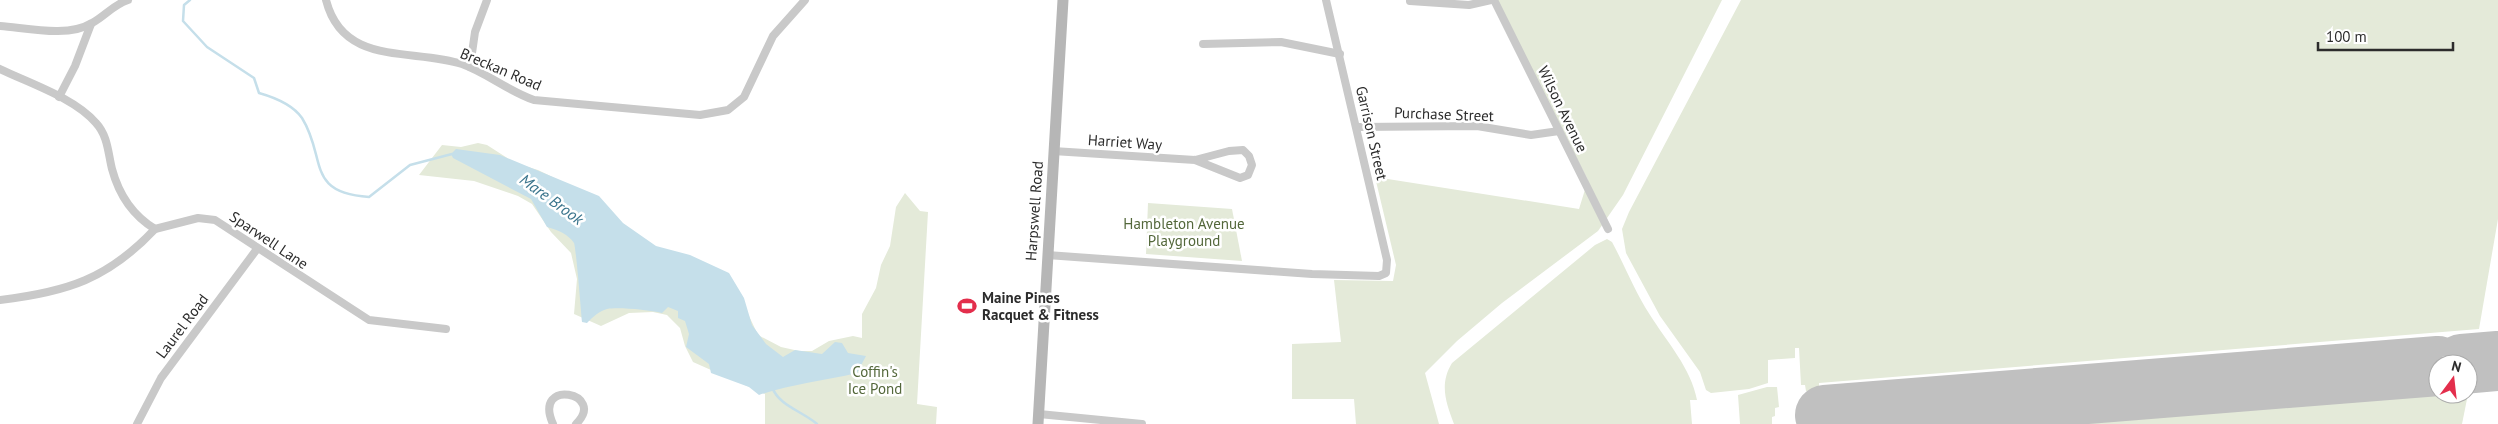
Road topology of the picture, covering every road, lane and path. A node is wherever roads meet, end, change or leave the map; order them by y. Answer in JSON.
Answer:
{"nodes":[{"id":1,"x":128,"y":0,"type":"edge"},
{"id":2,"x":326,"y":0,"type":"edge"},
{"id":3,"x":487,"y":0,"type":"edge"},
{"id":4,"x":805,"y":0,"type":"edge"},
{"id":5,"x":1063,"y":0,"type":"edge"},
{"id":6,"x":1326,"y":0,"type":"edge"},
{"id":7,"x":1493,"y":0,"type":"edge"},
{"id":8,"x":1410,"y":1,"type":"edge"},
{"id":9,"x":91,"y":24,"type":"junction"},
{"id":10,"x":0,"y":26,"type":"edge"},
{"id":11,"x":1202,"y":44,"type":"dead end"},
{"id":12,"x":1340,"y":54,"type":"junction"},
{"id":13,"x":470,"y":67,"type":"junction"},
{"id":14,"x":0,"y":69,"type":"edge"},
{"id":15,"x":59,"y":97,"type":"junction"},
{"id":16,"x":1357,"y":127,"type":"junction"},
{"id":17,"x":1559,"y":131,"type":"junction"},
{"id":18,"x":1053,"y":151,"type":"junction"},
{"id":19,"x":1195,"y":160,"type":"junction"},
{"id":20,"x":155,"y":229,"type":"junction"},
{"id":21,"x":1608,"y":229,"type":"dead end"},
{"id":22,"x":257,"y":249,"type":"junction"},
{"id":23,"x":1047,"y":255,"type":"junction"},
{"id":24,"x":0,"y":300,"type":"edge"},
{"id":25,"x":446,"y":329,"type":"dead end"},
{"id":26,"x":1038,"y":419,"type":"edge"},
{"id":27,"x":137,"y":424,"type":"edge"},
{"id":28,"x":553,"y":424,"type":"edge"},
{"id":29,"x":576,"y":424,"type":"edge"},
{"id":30,"x":1142,"y":424,"type":"edge"}],
"edges":[{"from":1,"to":9,"type":"street"},
{"from":2,"to":13,"type":"street","name":"Breckan Road"},
{"from":3,"to":13,"type":"street"},
{"from":4,"to":13,"type":"street","name":"Breckan Road"},
{"from":5,"to":18,"type":"main road","name":"Harpswell Road"},
{"from":6,"to":12,"type":"street","name":"Garrison Street"},
{"from":7,"to":8,"type":"street","name":"Wilson Avenue"},
{"from":7,"to":17,"type":"street","name":"Wilson Avenue"},
{"from":9,"to":10,"type":"street"},
{"from":9,"to":15,"type":"street"},
{"from":11,"to":12,"type":"street"},
{"from":12,"to":16,"type":"street","name":"Garrison Street"},
{"from":14,"to":15,"type":"street"},
{"from":15,"to":20,"type":"street"},
{"from":16,"to":17,"type":"street","name":"Purchase Street"},
{"from":16,"to":23,"type":"street","name":"Garrison Street"},
{"from":17,"to":21,"type":"street","name":"Wilson Avenue"},
{"from":18,"to":19,"type":"street","name":"Harriet Way"},
{"from":18,"to":23,"type":"main road","name":"Harpswell Road"},
{"from":19,"to":19,"type":"street","name":"Harriet Way"},
{"from":20,"to":22,"type":"street","name":"Sparwell Lane"},
{"from":20,"to":24,"type":"street"},
{"from":22,"to":25,"type":"street","name":"Sparwell Lane"},
{"from":22,"to":27,"type":"street","name":"Laurel Road"},
{"from":23,"to":26,"type":"main road","name":"Harpswell Road"},
{"from":26,"to":30,"type":"street"},
{"from":28,"to":29,"type":"street"}]}
